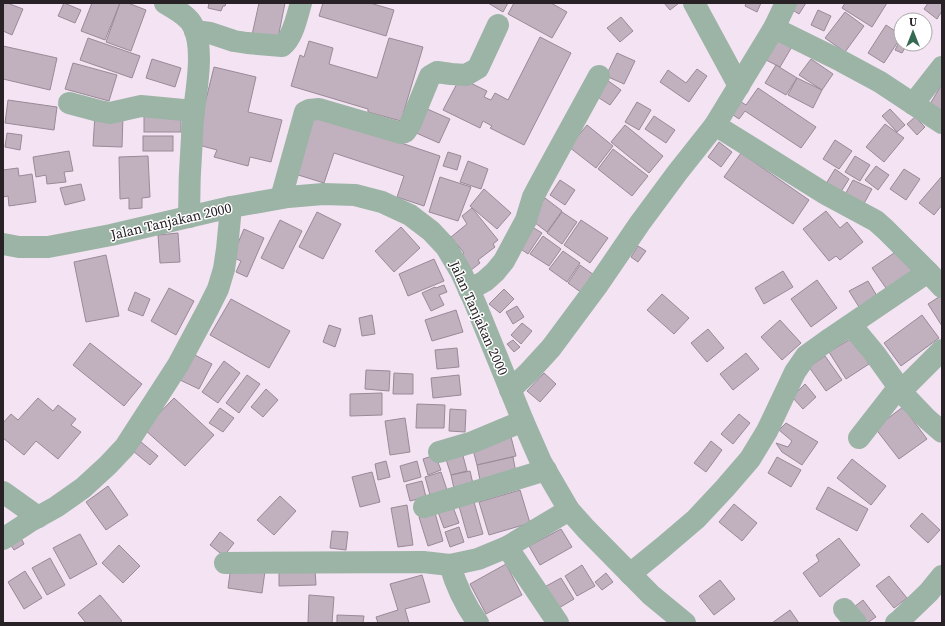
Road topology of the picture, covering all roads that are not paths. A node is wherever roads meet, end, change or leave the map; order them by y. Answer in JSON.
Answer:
{"nodes":[{"id":1,"x":165,"y":3,"type":"edge"},
{"id":2,"x":301,"y":3,"type":"edge"},
{"id":3,"x":694,"y":3,"type":"edge"},
{"id":4,"x":786,"y":3,"type":"edge"},
{"id":5,"x":498,"y":25,"type":"dead end"},
{"id":6,"x":774,"y":28,"type":"junction"},
{"id":7,"x":195,"y":31,"type":"junction"},
{"id":8,"x":942,"y":67,"type":"edge"},
{"id":9,"x":599,"y":76,"type":"dead end"},
{"id":10,"x":739,"y":86,"type":"junction"},
{"id":11,"x":69,"y":103,"type":"dead end"},
{"id":12,"x":913,"y":104,"type":"junction"},
{"id":13,"x":194,"y":111,"type":"junction"},
{"id":14,"x":942,"y":123,"type":"edge"},
{"id":15,"x":715,"y":126,"type":"junction"},
{"id":16,"x":281,"y":198,"type":"junction"},
{"id":17,"x":230,"y":207,"type":"junction"},
{"id":18,"x":189,"y":217,"type":"junction"},
{"id":19,"x":3,"y":244,"type":"edge"},
{"id":20,"x":935,"y":279,"type":"edge"},
{"id":21,"x":469,"y":290,"type":"junction"},
{"id":22,"x":851,"y":325,"type":"junction"},
{"id":23,"x":942,"y":350,"type":"edge"},
{"id":24,"x":510,"y":390,"type":"junction"},
{"id":25,"x":900,"y":390,"type":"junction"},
{"id":26,"x":523,"y":421,"type":"junction"},
{"id":27,"x":942,"y":432,"type":"edge"},
{"id":28,"x":859,"y":438,"type":"dead end"},
{"id":29,"x":439,"y":452,"type":"dead end"},
{"id":30,"x":546,"y":470,"type":"junction"},
{"id":31,"x":3,"y":492,"type":"edge"},
{"id":32,"x":424,"y":507,"type":"dead end"},
{"id":33,"x":569,"y":510,"type":"junction"},
{"id":34,"x":38,"y":517,"type":"junction"},
{"id":35,"x":3,"y":539,"type":"edge"},
{"id":36,"x":507,"y":547,"type":"junction"},
{"id":37,"x":225,"y":563,"type":"dead end"},
{"id":38,"x":450,"y":565,"type":"junction"},
{"id":39,"x":630,"y":574,"type":"junction"},
{"id":40,"x":942,"y":576,"type":"edge"},
{"id":41,"x":478,"y":623,"type":"edge"},
{"id":42,"x":558,"y":623,"type":"edge"},
{"id":43,"x":685,"y":623,"type":"edge"},
{"id":44,"x":896,"y":623,"type":"edge"}],
"edges":[{"from":1,"to":7,"type":"street"},
{"from":2,"to":7,"type":"street"},
{"from":3,"to":10,"type":"street"},
{"from":4,"to":6,"type":"street"},
{"from":5,"to":16,"type":"street"},
{"from":6,"to":10,"type":"street"},
{"from":6,"to":12,"type":"street"},
{"from":7,"to":13,"type":"street"},
{"from":8,"to":12,"type":"street"},
{"from":9,"to":21,"type":"street"},
{"from":10,"to":15,"type":"street"},
{"from":11,"to":13,"type":"street"},
{"from":12,"to":14,"type":"street"},
{"from":13,"to":18,"type":"street"},
{"from":15,"to":20,"type":"street"},
{"from":15,"to":24,"type":"street"},
{"from":16,"to":17,"type":"street","name":"Jalan Tanjakan 2000"},
{"from":16,"to":21,"type":"street","name":"Jalan Tanjakan 2000"},
{"from":17,"to":18,"type":"street","name":"Jalan Tanjakan 2000"},
{"from":17,"to":34,"type":"street"},
{"from":18,"to":19,"type":"street","name":"Jalan Tanjakan 2000"},
{"from":20,"to":22,"type":"street"},
{"from":21,"to":24,"type":"street","name":"Jalan Tanjakan 2000"},
{"from":22,"to":25,"type":"street"},
{"from":22,"to":39,"type":"street"},
{"from":23,"to":25,"type":"street"},
{"from":24,"to":26,"type":"street","name":"Jalan Tanjakan 2000"},
{"from":25,"to":27,"type":"street"},
{"from":25,"to":28,"type":"street"},
{"from":26,"to":29,"type":"street"},
{"from":26,"to":30,"type":"street","name":"Jalan Tanjakan 2000"},
{"from":30,"to":32,"type":"street"},
{"from":30,"to":33,"type":"street","name":"Jalan Tanjakan 2000"},
{"from":31,"to":34,"type":"street"},
{"from":33,"to":36,"type":"street"},
{"from":33,"to":39,"type":"street","name":"Jalan Tanjakan 2000"},
{"from":34,"to":35,"type":"street"},
{"from":36,"to":38,"type":"street"},
{"from":36,"to":42,"type":"street"},
{"from":37,"to":38,"type":"street"},
{"from":38,"to":41,"type":"street"},
{"from":39,"to":43,"type":"street","name":"Jalan Tanjakan 2000"},
{"from":40,"to":44,"type":"street"}]}
